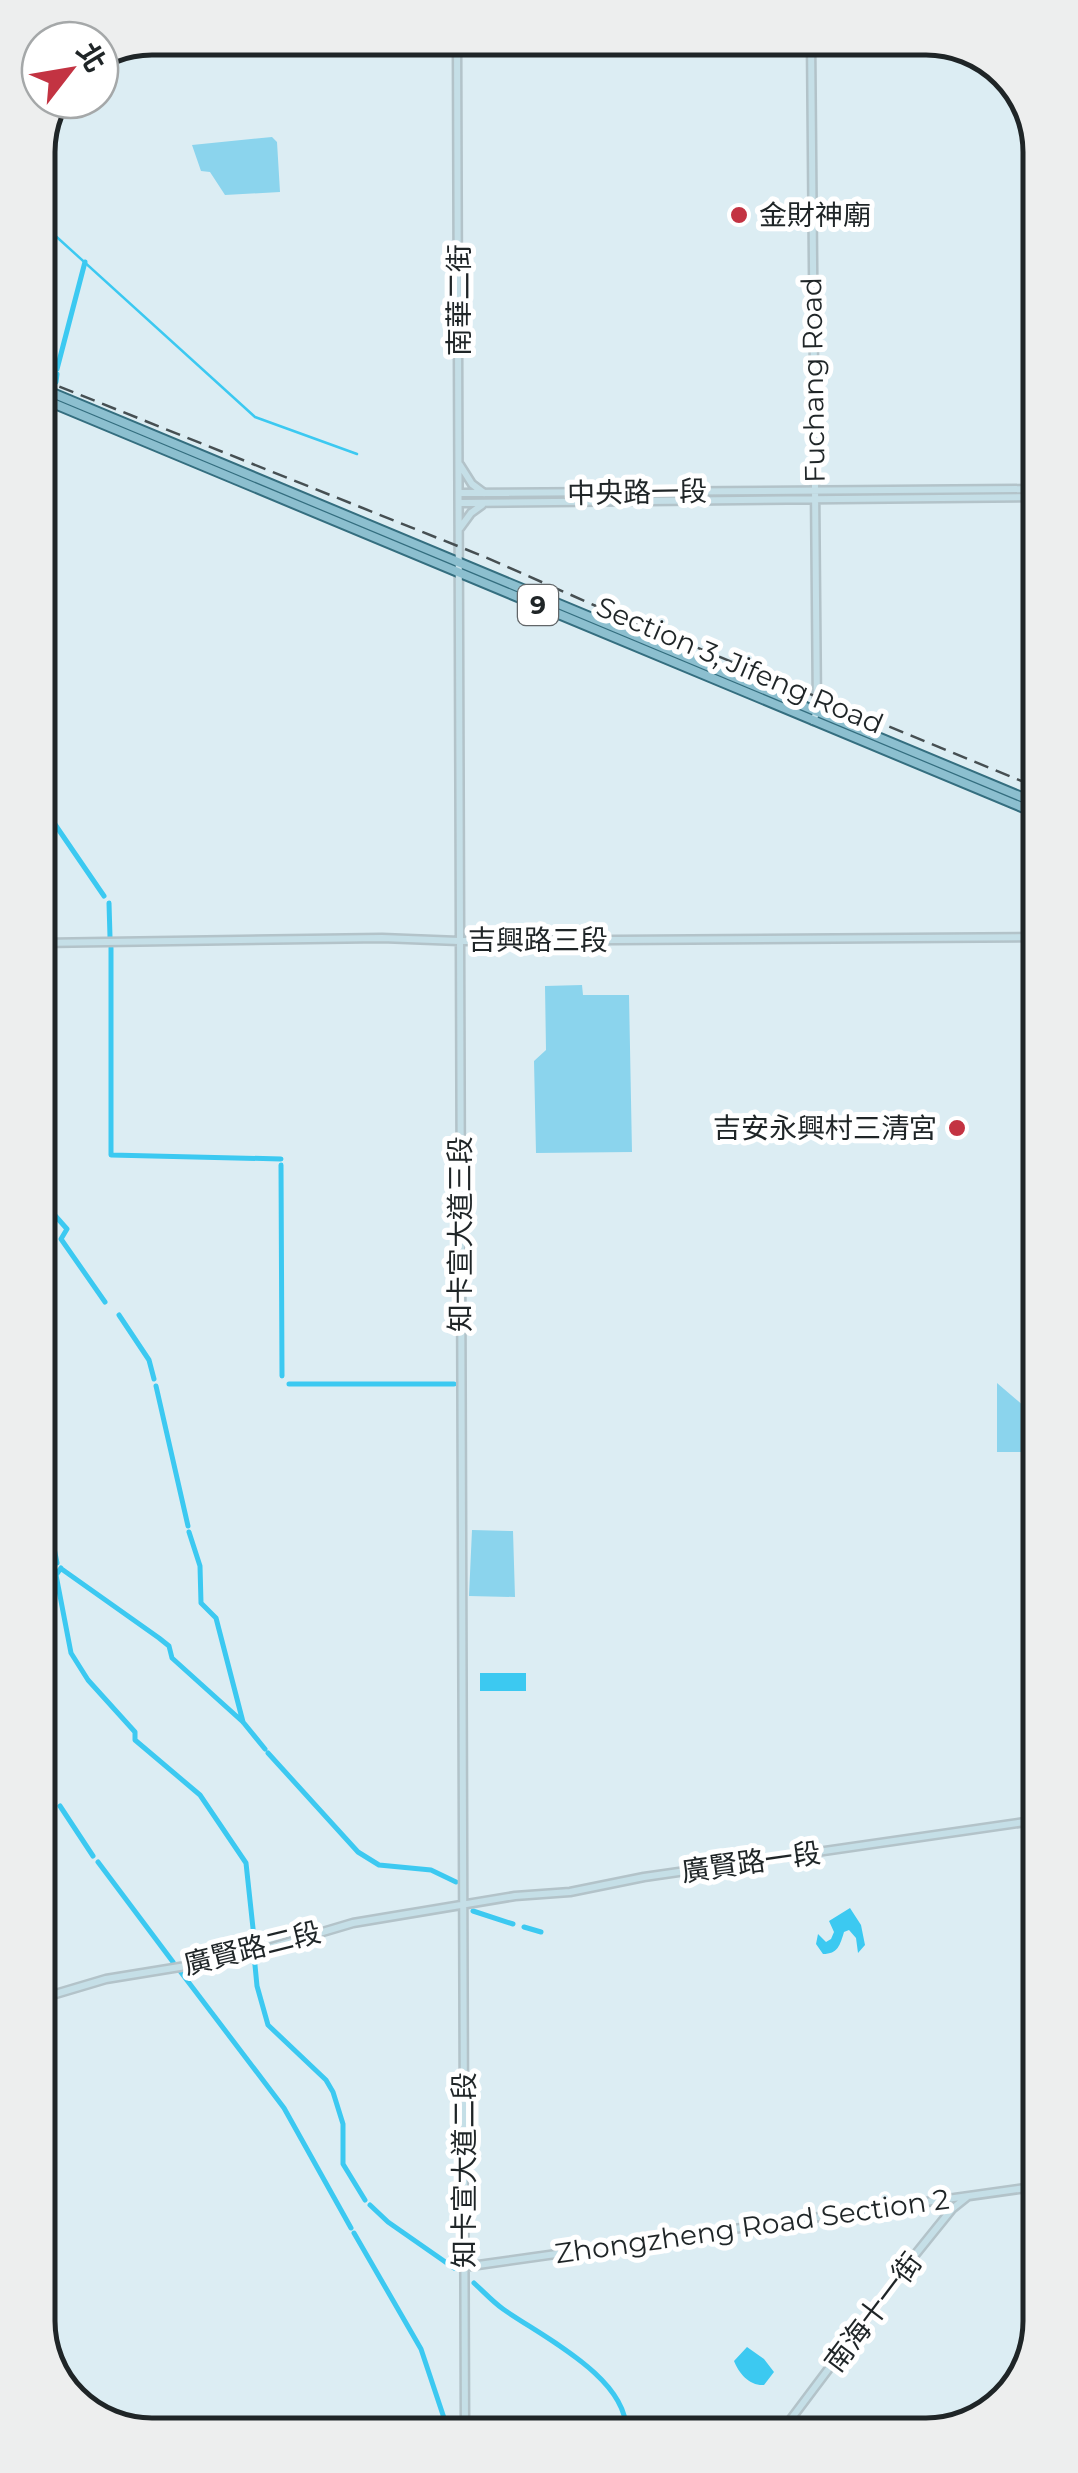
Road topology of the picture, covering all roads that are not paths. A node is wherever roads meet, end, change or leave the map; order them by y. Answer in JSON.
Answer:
{"nodes":[{"id":1,"x":457,"y":55,"type":"edge"},
{"id":2,"x":810,"y":55,"type":"edge"},
{"id":3,"x":55,"y":397,"type":"edge"},
{"id":4,"x":55,"y":401,"type":"edge"},
{"id":5,"x":73,"y":406,"type":"junction"},
{"id":6,"x":459,"y":464,"type":"junction"},
{"id":7,"x":815,"y":488,"type":"junction"},
{"id":8,"x":459,"y":493,"type":"junction"},
{"id":9,"x":1023,"y":493,"type":"edge"},
{"id":10,"x":1023,"y":493,"type":"edge"},
{"id":11,"x":485,"y":494,"type":"junction"},
{"id":12,"x":815,"y":498,"type":"junction"},
{"id":13,"x":459,"y":503,"type":"junction"},
{"id":14,"x":483,"y":504,"type":"junction"},
{"id":15,"x":460,"y":530,"type":"junction"},
{"id":16,"x":457,"y":566,"type":"junction"},
{"id":17,"x":817,"y":711,"type":"junction"},
{"id":18,"x":813,"y":721,"type":"junction"},
{"id":19,"x":1023,"y":798,"type":"edge"},
{"id":20,"x":1023,"y":809,"type":"edge"},
{"id":21,"x":1023,"y":937,"type":"edge"},
{"id":22,"x":459,"y":941,"type":"junction"},
{"id":23,"x":55,"y":943,"type":"edge"},
{"id":24,"x":1023,"y":1822,"type":"edge"},
{"id":25,"x":464,"y":1906,"type":"junction"},
{"id":26,"x":55,"y":1994,"type":"edge"},
{"id":27,"x":1023,"y":2188,"type":"edge"},
{"id":28,"x":968,"y":2196,"type":"junction"},
{"id":29,"x":464,"y":2267,"type":"junction"},
{"id":30,"x":465,"y":2418,"type":"edge"},
{"id":31,"x":792,"y":2418,"type":"edge"}],
"edges":[{"from":1,"to":6,"type":"street","name":"南華二街"},
{"from":2,"to":7,"type":"street","name":"Fuchang Road"},
{"from":3,"to":5,"type":"main road","name":"Section 3, Jifeng Road","number":"9"},
{"from":4,"to":5,"type":"main road","name":"Section 3, Jifeng Road","number":"9"},
{"from":5,"to":16,"type":"main road","name":"Section 3, Jifeng Road","number":"9"},
{"from":6,"to":8,"type":"street","name":"南華二街"},
{"from":6,"to":11,"type":"street"},
{"from":7,"to":9,"type":"street","name":"中央路一段"},
{"from":7,"to":11,"type":"street","name":"中央路一段"},
{"from":7,"to":12,"type":"street","name":"Fuchang Road"},
{"from":8,"to":11,"type":"street","name":"中央路一段"},
{"from":8,"to":13,"type":"street","name":"南華二街"},
{"from":10,"to":12,"type":"street","name":"中央路一段"},
{"from":12,"to":14,"type":"street","name":"中央路一段"},
{"from":12,"to":17,"type":"street","name":"Fuchang Road"},
{"from":13,"to":14,"type":"street","name":"中央路一段"},
{"from":13,"to":15,"type":"street","name":"南華二街"},
{"from":14,"to":15,"type":"street"},
{"from":15,"to":16,"type":"street","name":"南華二街"},
{"from":16,"to":17,"type":"main road","name":"Section 3, Jifeng Road","number":"9"},
{"from":16,"to":18,"type":"main road","name":"Section 3, Jifeng Road","number":"9"},
{"from":16,"to":22,"type":"street","name":"知卡宣大道三段"},
{"from":17,"to":18,"type":"street","name":"Fuchang Road"},
{"from":17,"to":19,"type":"main road","name":"Section 3, Jifeng Road","number":"9"},
{"from":18,"to":20,"type":"main road","name":"Section 3, Jifeng Road","number":"9"},
{"from":21,"to":22,"type":"street","name":"吉興路三段"},
{"from":22,"to":23,"type":"street","name":"吉興路三段"},
{"from":22,"to":25,"type":"street","name":"知卡宣大道三段"},
{"from":24,"to":25,"type":"street","name":"廣賢路一段"},
{"from":25,"to":26,"type":"street","name":"廣賢路二段"},
{"from":25,"to":29,"type":"street","name":"知卡宣大道二段"},
{"from":27,"to":28,"type":"street","name":"Zhongzheng Road Section 2"},
{"from":28,"to":29,"type":"street","name":"Zhongzheng Road Section 2"},
{"from":28,"to":31,"type":"street","name":"南海十一街"},
{"from":29,"to":30,"type":"street","name":"知卡宣大道二段"}]}
